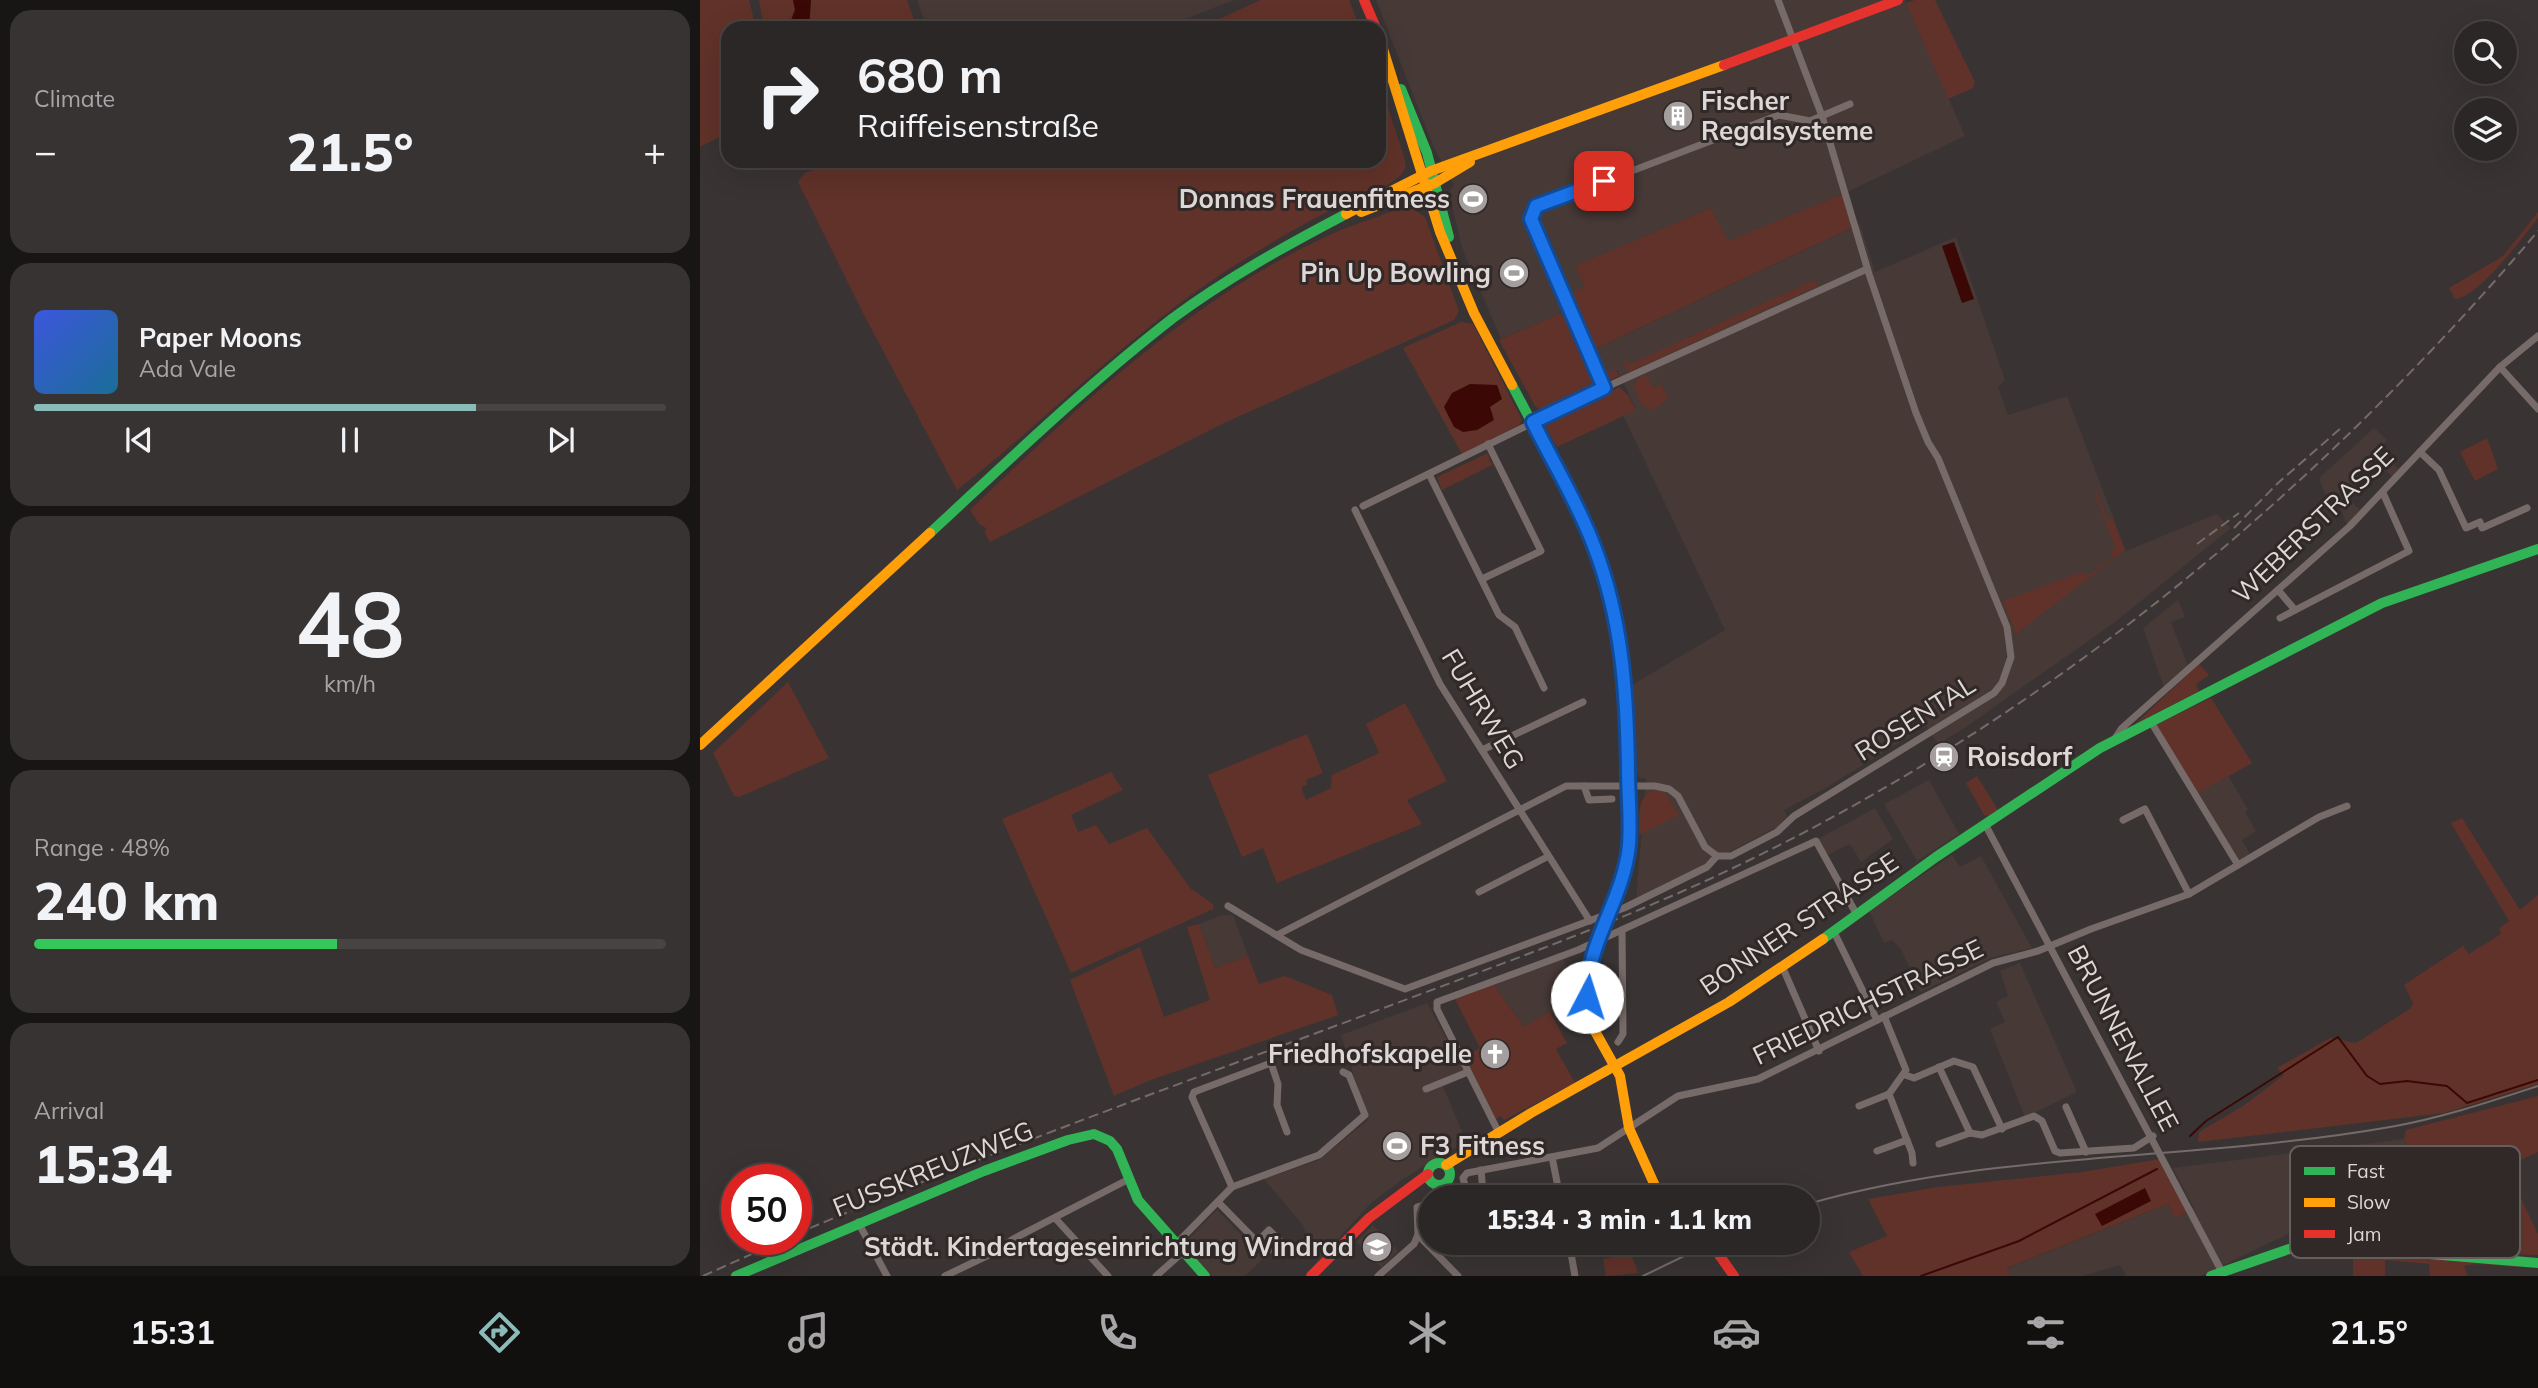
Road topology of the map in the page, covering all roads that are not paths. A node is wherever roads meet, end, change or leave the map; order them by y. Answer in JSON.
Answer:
{"nodes":[{"id":1,"x":1364,"y":0,"type":"edge"},
{"id":2,"x":1778,"y":0,"type":"edge"},
{"id":3,"x":1898,"y":0,"type":"edge"},
{"id":4,"x":1373,"y":21,"type":"edge"},
{"id":5,"x":1386,"y":55,"type":"edge"},
{"id":6,"x":1850,"y":104,"type":"dead end"},
{"id":7,"x":1822,"y":116,"type":"junction"},
{"id":8,"x":1429,"y":179,"type":"junction"},
{"id":9,"x":1867,"y":269,"type":"junction"},
{"id":10,"x":2538,"y":336,"type":"edge"},
{"id":11,"x":2500,"y":367,"type":"junction"},
{"id":12,"x":1604,"y":388,"type":"junction"},
{"id":13,"x":2538,"y":409,"type":"edge"},
{"id":14,"x":1533,"y":422,"type":"junction"},
{"id":15,"x":1488,"y":444,"type":"junction"},
{"id":16,"x":2420,"y":452,"type":"junction"},
{"id":17,"x":1429,"y":474,"type":"junction"},
{"id":18,"x":2383,"y":493,"type":"junction"},
{"id":19,"x":2526,"y":509,"type":"dead end"},
{"id":20,"x":2538,"y":549,"type":"edge"},
{"id":21,"x":1482,"y":579,"type":"junction"},
{"id":22,"x":2278,"y":590,"type":"junction"},
{"id":23,"x":2295,"y":610,"type":"junction"},
{"id":24,"x":2280,"y":618,"type":"dead end"},
{"id":25,"x":1544,"y":688,"type":"dead end"},
{"id":26,"x":1583,"y":702,"type":"dead end"},
{"id":27,"x":2151,"y":722,"type":"junction"},
{"id":28,"x":2114,"y":741,"type":"junction"},
{"id":29,"x":700,"y":745,"type":"edge"},
{"id":30,"x":1482,"y":750,"type":"junction"},
{"id":31,"x":1629,"y":785,"type":"junction"},
{"id":32,"x":1584,"y":786,"type":"junction"},
{"id":33,"x":1612,"y":799,"type":"dead end"},
{"id":34,"x":2347,"y":806,"type":"dead end"},
{"id":35,"x":1518,"y":810,"type":"junction"},
{"id":36,"x":2123,"y":820,"type":"dead end"},
{"id":37,"x":1985,"y":824,"type":"junction"},
{"id":38,"x":1717,"y":856,"type":"junction"},
{"id":39,"x":1547,"y":857,"type":"junction"},
{"id":40,"x":2238,"y":865,"type":"junction"},
{"id":41,"x":1479,"y":892,"type":"dead end"},
{"id":42,"x":2189,"y":894,"type":"junction"},
{"id":43,"x":1228,"y":906,"type":"dead end"},
{"id":44,"x":1857,"y":915,"type":"junction"},
{"id":45,"x":1592,"y":920,"type":"junction"},
{"id":46,"x":1622,"y":930,"type":"junction"},
{"id":47,"x":1834,"y":932,"type":"junction"},
{"id":48,"x":1277,"y":935,"type":"junction"},
{"id":49,"x":2050,"y":946,"type":"junction"},
{"id":50,"x":1782,"y":966,"type":"junction"},
{"id":51,"x":1880,"y":1018,"type":"junction"},
{"id":52,"x":1618,"y":1042,"type":"dead end"},
{"id":53,"x":1605,"y":1050,"type":"junction"},
{"id":54,"x":1819,"y":1051,"type":"junction"},
{"id":55,"x":1631,"y":1058,"type":"junction"},
{"id":56,"x":1939,"y":1067,"type":"junction"},
{"id":57,"x":1615,"y":1068,"type":"junction"},
{"id":58,"x":1343,"y":1072,"type":"dead end"},
{"id":59,"x":1468,"y":1072,"type":"junction"},
{"id":60,"x":1905,"y":1075,"type":"junction"},
{"id":61,"x":1426,"y":1089,"type":"dead end"},
{"id":62,"x":1889,"y":1094,"type":"junction"},
{"id":63,"x":1859,"y":1105,"type":"dead end"},
{"id":64,"x":2066,"y":1107,"type":"dead end"},
{"id":65,"x":1629,"y":1128,"type":"junction"},
{"id":66,"x":2002,"y":1129,"type":"junction"},
{"id":67,"x":1287,"y":1132,"type":"dead end"},
{"id":68,"x":1499,"y":1133,"type":"junction"},
{"id":69,"x":1970,"y":1133,"type":"junction"},
{"id":70,"x":2152,"y":1136,"type":"junction"},
{"id":71,"x":1907,"y":1140,"type":"junction"},
{"id":72,"x":1939,"y":1144,"type":"dead end"},
{"id":73,"x":1877,"y":1151,"type":"dead end"},
{"id":74,"x":2086,"y":1152,"type":"junction"},
{"id":75,"x":1552,"y":1157,"type":"junction"},
{"id":76,"x":1913,"y":1163,"type":"dead end"},
{"id":77,"x":1448,"y":1167,"type":"junction"},
{"id":78,"x":1482,"y":1170,"type":"junction"},
{"id":79,"x":1430,"y":1178,"type":"junction"},
{"id":80,"x":1129,"y":1179,"type":"junction"},
{"id":81,"x":1464,"y":1185,"type":"edge"},
{"id":82,"x":1483,"y":1185,"type":"edge"},
{"id":83,"x":1558,"y":1185,"type":"edge"},
{"id":84,"x":1655,"y":1185,"type":"edge"},
{"id":85,"x":1233,"y":1187,"type":"junction"},
{"id":86,"x":1219,"y":1202,"type":"junction"},
{"id":87,"x":1418,"y":1207,"type":"edge"},
{"id":88,"x":1055,"y":1218,"type":"junction"},
{"id":89,"x":858,"y":1222,"type":"junction"},
{"id":90,"x":1418,"y":1235,"type":"joint"},
{"id":91,"x":1258,"y":1241,"type":"dead end"},
{"id":92,"x":1180,"y":1248,"type":"junction"},
{"id":93,"x":2290,"y":1249,"type":"edge"},
{"id":94,"x":1438,"y":1255,"type":"edge"},
{"id":95,"x":1571,"y":1255,"type":"edge"},
{"id":96,"x":1719,"y":1255,"type":"edge"},
{"id":97,"x":2490,"y":1258,"type":"edge"},
{"id":98,"x":2538,"y":1263,"type":"edge"},
{"id":99,"x":2222,"y":1272,"type":"junction"},
{"id":100,"x":736,"y":1276,"type":"edge"},
{"id":101,"x":887,"y":1276,"type":"edge"},
{"id":102,"x":945,"y":1276,"type":"edge"},
{"id":103,"x":1108,"y":1276,"type":"edge"},
{"id":104,"x":1156,"y":1276,"type":"edge"},
{"id":105,"x":1205,"y":1276,"type":"edge"},
{"id":106,"x":1311,"y":1276,"type":"edge"},
{"id":107,"x":1378,"y":1276,"type":"edge"},
{"id":108,"x":1458,"y":1276,"type":"edge"},
{"id":109,"x":1575,"y":1276,"type":"edge"},
{"id":110,"x":1734,"y":1276,"type":"edge"},
{"id":111,"x":2211,"y":1276,"type":"edge"}],
"edges":[{"from":1,"to":4,"type":"main road"},
{"from":2,"to":7,"type":"street","name":"ROSENTAL"},
{"from":3,"to":8,"type":"main road"},
{"from":5,"to":8,"type":"main road"},
{"from":6,"to":7,"type":"street"},
{"from":7,"to":9,"type":"street","name":"ROSENTAL"},
{"from":7,"to":12,"type":"street"},
{"from":8,"to":14,"type":"main road"},
{"from":8,"to":29,"type":"main road"},
{"from":9,"to":12,"type":"street"},
{"from":9,"to":38,"type":"street","name":"ROSENTAL"},
{"from":10,"to":11,"type":"street","name":"WEBERSTRASSE"},
{"from":11,"to":13,"type":"street"},
{"from":11,"to":16,"type":"street","name":"WEBERSTRASSE"},
{"from":12,"to":14,"type":"street"},
{"from":14,"to":15,"type":"street"},
{"from":14,"to":31,"type":"main road"},
{"from":15,"to":17,"type":"street"},
{"from":15,"to":21,"type":"street"},
{"from":16,"to":18,"type":"street","name":"WEBERSTRASSE"},
{"from":16,"to":19,"type":"street"},
{"from":17,"to":21,"type":"street"},
{"from":17,"to":30,"type":"street","name":"FUHRWEG"},
{"from":18,"to":22,"type":"street","name":"WEBERSTRASSE"},
{"from":18,"to":23,"type":"street"},
{"from":20,"to":27,"type":"main road","name":"BONNER STRASSE"},
{"from":21,"to":25,"type":"street"},
{"from":22,"to":23,"type":"street"},
{"from":22,"to":28,"type":"street","name":"WEBERSTRASSE"},
{"from":23,"to":24,"type":"street"},
{"from":26,"to":30,"type":"street"},
{"from":27,"to":28,"type":"main road","name":"BONNER STRASSE"},
{"from":27,"to":40,"type":"street"},
{"from":28,"to":37,"type":"main road","name":"BONNER STRASSE"},
{"from":30,"to":35,"type":"street","name":"FUHRWEG"},
{"from":31,"to":32,"type":"street"},
{"from":31,"to":38,"type":"street"},
{"from":31,"to":53,"type":"main road"},
{"from":32,"to":33,"type":"street"},
{"from":32,"to":35,"type":"street"},
{"from":34,"to":40,"type":"street","name":"FRIEDRICHSTRASSE"},
{"from":35,"to":39,"type":"street","name":"FUHRWEG"},
{"from":35,"to":48,"type":"street"},
{"from":36,"to":42,"type":"street"},
{"from":37,"to":44,"type":"main road","name":"BONNER STRASSE"},
{"from":37,"to":49,"type":"street","name":"BRUNNENALLEE"},
{"from":38,"to":45,"type":"street","name":"ROSENTAL"},
{"from":39,"to":41,"type":"street"},
{"from":39,"to":45,"type":"street","name":"FUHRWEG"},
{"from":40,"to":42,"type":"street","name":"FRIEDRICHSTRASSE"},
{"from":42,"to":49,"type":"street","name":"FRIEDRICHSTRASSE"},
{"from":43,"to":48,"type":"street"},
{"from":44,"to":46,"type":"street"},
{"from":44,"to":47,"type":"main road","name":"BONNER STRASSE"},
{"from":45,"to":48,"type":"street","name":"ROSENTAL"},
{"from":46,"to":52,"type":"street"},
{"from":46,"to":59,"type":"street"},
{"from":47,"to":50,"type":"main road","name":"BONNER STRASSE"},
{"from":47,"to":51,"type":"street"},
{"from":49,"to":51,"type":"street","name":"FRIEDRICHSTRASSE"},
{"from":49,"to":70,"type":"street","name":"BRUNNENALLEE"},
{"from":50,"to":54,"type":"street"},
{"from":50,"to":55,"type":"main road","name":"BONNER STRASSE"},
{"from":51,"to":54,"type":"street","name":"FRIEDRICHSTRASSE"},
{"from":51,"to":60,"type":"street"},
{"from":53,"to":55,"type":"main road"},
{"from":53,"to":57,"type":"main road"},
{"from":54,"to":65,"type":"street","name":"FRIEDRICHSTRASSE"},
{"from":55,"to":57,"type":"main road","name":"BONNER STRASSE"},
{"from":56,"to":60,"type":"street"},
{"from":56,"to":66,"type":"street"},
{"from":56,"to":69,"type":"street"},
{"from":57,"to":65,"type":"main road"},
{"from":57,"to":68,"type":"main road","name":"BONNER STRASSE"},
{"from":58,"to":85,"type":"street"},
{"from":59,"to":61,"type":"street"},
{"from":59,"to":68,"type":"street"},
{"from":60,"to":62,"type":"street"},
{"from":62,"to":63,"type":"street"},
{"from":62,"to":71,"type":"street"},
{"from":64,"to":74,"type":"street"},
{"from":65,"to":75,"type":"street","name":"FRIEDRICHSTRASSE"},
{"from":65,"to":84,"type":"main road"},
{"from":66,"to":69,"type":"street"},
{"from":66,"to":74,"type":"street"},
{"from":67,"to":85,"type":"street"},
{"from":68,"to":77,"type":"main road","name":"BONNER STRASSE"},
{"from":69,"to":72,"type":"street"},
{"from":70,"to":74,"type":"street"},
{"from":70,"to":99,"type":"street","name":"BRUNNENALLEE"},
{"from":71,"to":73,"type":"street"},
{"from":71,"to":76,"type":"street"},
{"from":75,"to":78,"type":"street","name":"FRIEDRICHSTRASSE"},
{"from":75,"to":83,"type":"street"},
{"from":77,"to":79,"type":"main road"},
{"from":77,"to":79,"type":"main road"},
{"from":78,"to":81,"type":"street","name":"FRIEDRICHSTRASSE"},
{"from":78,"to":82,"type":"street"},
{"from":79,"to":106,"type":"main road"},
{"from":80,"to":88,"type":"street"},
{"from":80,"to":89,"type":"main road","name":"FUSSKREUZWEG"},
{"from":80,"to":92,"type":"main road"},
{"from":85,"to":86,"type":"street"},
{"from":86,"to":91,"type":"street"},
{"from":86,"to":92,"type":"street"},
{"from":87,"to":90,"type":"street"},
{"from":88,"to":102,"type":"street"},
{"from":88,"to":103,"type":"street"},
{"from":89,"to":100,"type":"main road","name":"FUSSKREUZWEG"},
{"from":89,"to":101,"type":"street"},
{"from":90,"to":107,"type":"street"},
{"from":92,"to":104,"type":"street"},
{"from":92,"to":105,"type":"main road"},
{"from":93,"to":99,"type":"main road"},
{"from":94,"to":108,"type":"street"},
{"from":95,"to":109,"type":"street"},
{"from":96,"to":110,"type":"main road"},
{"from":97,"to":98,"type":"main road"},
{"from":99,"to":111,"type":"main road"}]}
